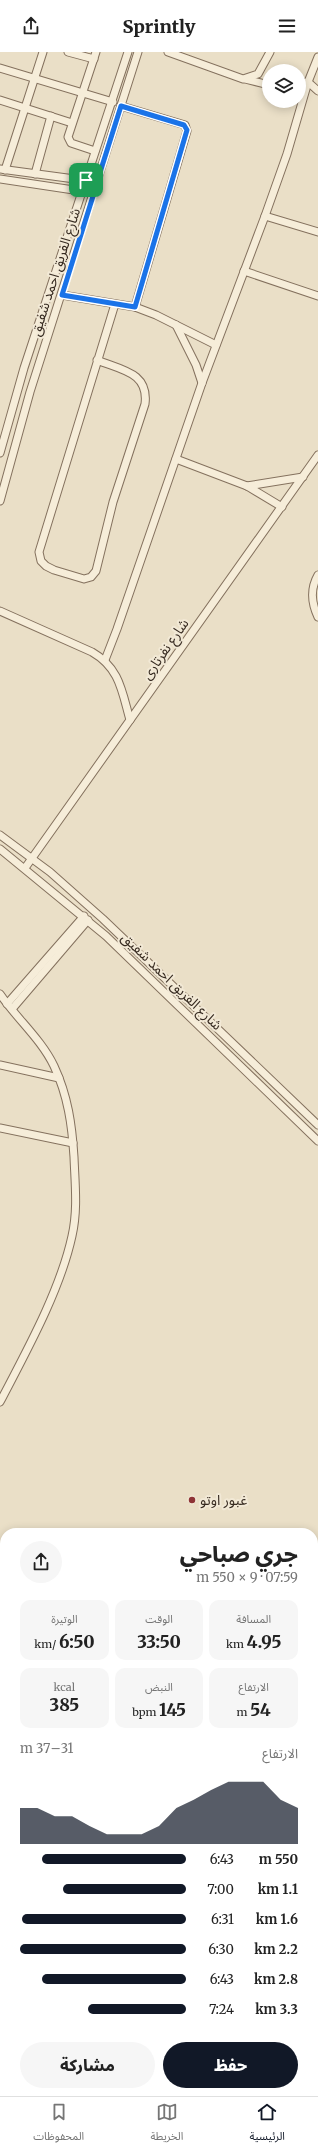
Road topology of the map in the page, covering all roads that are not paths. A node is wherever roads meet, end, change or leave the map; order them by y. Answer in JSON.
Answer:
{"nodes":[{"id":1,"x":43,"y":52,"type":"edge"},
{"id":2,"x":68,"y":52,"type":"edge"},
{"id":3,"x":128,"y":52,"type":"edge"},
{"id":4,"x":138,"y":52,"type":"edge"},
{"id":5,"x":168,"y":52,"type":"edge"},
{"id":6,"x":270,"y":52,"type":"edge"},
{"id":7,"x":95,"y":55,"type":"edge"},
{"id":8,"x":318,"y":57,"type":"edge"},
{"id":9,"x":0,"y":68,"type":"edge"},
{"id":10,"x":35,"y":79,"type":"junction"},
{"id":11,"x":243,"y":79,"type":"junction"},
{"id":12,"x":308,"y":82,"type":"junction"},
{"id":13,"x":262,"y":83,"type":"edge"},
{"id":14,"x":318,"y":91,"type":"edge"},
{"id":15,"x":82,"y":93,"type":"junction"},
{"id":16,"x":0,"y":100,"type":"edge"},
{"id":17,"x":112,"y":102,"type":"junction"},
{"id":18,"x":121,"y":106,"type":"junction"},
{"id":19,"x":25,"y":108,"type":"junction"},
{"id":20,"x":51,"y":116,"type":"junction"},
{"id":21,"x":72,"y":123,"type":"junction"},
{"id":22,"x":95,"y":151,"type":"junction"},
{"id":23,"x":3,"y":170,"type":"edge"},
{"id":24,"x":35,"y":174,"type":"junction"},
{"id":25,"x":0,"y":179,"type":"edge"},
{"id":26,"x":86,"y":180,"type":"junction"},
{"id":27,"x":97,"y":182,"type":"junction"},
{"id":28,"x":82,"y":191,"type":"junction"},
{"id":29,"x":94,"y":193,"type":"junction"},
{"id":30,"x":265,"y":216,"type":"junction"},
{"id":31,"x":318,"y":232,"type":"edge"},
{"id":32,"x":244,"y":271,"type":"junction"},
{"id":33,"x":62,"y":295,"type":"junction"},
{"id":34,"x":318,"y":296,"type":"edge"},
{"id":35,"x":115,"y":304,"type":"junction"},
{"id":36,"x":135,"y":307,"type":"junction"},
{"id":37,"x":175,"y":324,"type":"junction"},
{"id":38,"x":216,"y":345,"type":"junction"},
{"id":39,"x":97,"y":360,"type":"junction"},
{"id":40,"x":202,"y":383,"type":"junction"},
{"id":41,"x":0,"y":453,"type":"edge"},
{"id":42,"x":318,"y":455,"type":"edge"},
{"id":43,"x":176,"y":459,"type":"junction"},
{"id":44,"x":303,"y":477,"type":"junction"},
{"id":45,"x":246,"y":486,"type":"junction"},
{"id":46,"x":0,"y":501,"type":"edge"},
{"id":47,"x":282,"y":508,"type":"junction"},
{"id":48,"x":318,"y":575,"type":"edge"},
{"id":49,"x":0,"y":611,"type":"edge"},
{"id":50,"x":318,"y":617,"type":"edge"},
{"id":51,"x":105,"y":660,"type":"junction"},
{"id":52,"x":130,"y":720,"type":"junction"},
{"id":53,"x":0,"y":834,"type":"edge"},
{"id":54,"x":0,"y":849,"type":"edge"},
{"id":55,"x":32,"y":858,"type":"junction"},
{"id":56,"x":25,"y":868,"type":"junction"},
{"id":57,"x":50,"y":872,"type":"junction"},
{"id":58,"x":42,"y":882,"type":"junction"},
{"id":59,"x":86,"y":918,"type":"junction"},
{"id":60,"x":0,"y":994,"type":"edge"},
{"id":61,"x":9,"y":1007,"type":"junction"},
{"id":62,"x":0,"y":1065,"type":"edge"},
{"id":63,"x":59,"y":1078,"type":"junction"},
{"id":64,"x":318,"y":1125,"type":"edge"},
{"id":65,"x":0,"y":1128,"type":"edge"},
{"id":66,"x":318,"y":1141,"type":"edge"},
{"id":67,"x":73,"y":1143,"type":"junction"},
{"id":68,"x":0,"y":1402,"type":"edge"}],
"edges":[{"from":1,"to":10,"type":"street"},
{"from":2,"to":7,"type":"street"},
{"from":3,"to":17,"type":"street","name":"شارع الفريق احمد شفيق"},
{"from":4,"to":18,"type":"street","name":"شارع الفريق احمد شفيق"},
{"from":5,"to":11,"type":"street"},
{"from":6,"to":11,"type":"street"},
{"from":7,"to":15,"type":"street"},
{"from":8,"to":12,"type":"street"},
{"from":9,"to":10,"type":"street"},
{"from":10,"to":15,"type":"street"},
{"from":10,"to":19,"type":"street"},
{"from":11,"to":13,"type":"street"},
{"from":12,"to":14,"type":"street"},
{"from":12,"to":30,"type":"street"},
{"from":15,"to":17,"type":"street"},
{"from":15,"to":21,"type":"street"},
{"from":16,"to":19,"type":"street"},
{"from":17,"to":22,"type":"street","name":"شارع الفريق احمد شفيق"},
{"from":18,"to":27,"type":"street","name":"شارع الفريق احمد شفيق"},
{"from":18,"to":36,"type":"street"},
{"from":19,"to":20,"type":"street"},
{"from":19,"to":23,"type":"street"},
{"from":20,"to":21,"type":"street"},
{"from":20,"to":24,"type":"street"},
{"from":21,"to":22,"type":"street"},
{"from":22,"to":26,"type":"street","name":"شارع الفريق احمد شفيق"},
{"from":23,"to":24,"type":"street"},
{"from":24,"to":26,"type":"street"},
{"from":25,"to":28,"type":"street"},
{"from":26,"to":27,"type":"street"},
{"from":26,"to":28,"type":"street","name":"شارع الفريق احمد شفيق"},
{"from":27,"to":29,"type":"street","name":"شارع الفريق احمد شفيق"},
{"from":28,"to":29,"type":"street"},
{"from":28,"to":41,"type":"street","name":"شارع الفريق احمد شفيق"},
{"from":29,"to":33,"type":"street","name":"شارع الفريق احمد شفيق"},
{"from":30,"to":31,"type":"street"},
{"from":30,"to":32,"type":"street"},
{"from":32,"to":34,"type":"street"},
{"from":32,"to":38,"type":"street"},
{"from":33,"to":35,"type":"street"},
{"from":33,"to":46,"type":"street","name":"شارع الفريق احمد شفيق"},
{"from":35,"to":36,"type":"street"},
{"from":35,"to":39,"type":"street"},
{"from":36,"to":37,"type":"street"},
{"from":37,"to":38,"type":"street"},
{"from":37,"to":40,"type":"street"},
{"from":38,"to":40,"type":"street"},
{"from":39,"to":39,"type":"street"},
{"from":40,"to":43,"type":"street"},
{"from":42,"to":44,"type":"street","name":"شارع نفرتارى"},
{"from":43,"to":45,"type":"street"},
{"from":43,"to":51,"type":"street"},
{"from":44,"to":45,"type":"street"},
{"from":44,"to":47,"type":"street","name":"شارع نفرتارى"},
{"from":45,"to":47,"type":"street"},
{"from":47,"to":52,"type":"street","name":"شارع نفرتارى"},
{"from":48,"to":50,"type":"street"},
{"from":49,"to":51,"type":"street"},
{"from":51,"to":52,"type":"street"},
{"from":52,"to":55,"type":"street","name":"شارع نفرتارى"},
{"from":53,"to":55,"type":"street","name":"شارع الفريق احمد شفيق"},
{"from":54,"to":56,"type":"street","name":"شارع الفريق احمد شفيق"},
{"from":55,"to":56,"type":"street","name":"شارع نفرتارى"},
{"from":55,"to":57,"type":"street","name":"شارع الفريق احمد شفيق"},
{"from":56,"to":58,"type":"street","name":"شارع الفريق احمد شفيق"},
{"from":57,"to":58,"type":"street"},
{"from":57,"to":64,"type":"street","name":"شارع الفريق احمد شفيق"},
{"from":58,"to":59,"type":"street","name":"شارع الفريق احمد شفيق"},
{"from":59,"to":61,"type":"street"},
{"from":59,"to":66,"type":"street","name":"شارع الفريق احمد شفيق"},
{"from":60,"to":61,"type":"street"},
{"from":61,"to":63,"type":"street"},
{"from":62,"to":63,"type":"street"},
{"from":63,"to":67,"type":"street"},
{"from":65,"to":67,"type":"street"},
{"from":67,"to":68,"type":"street"}]}
